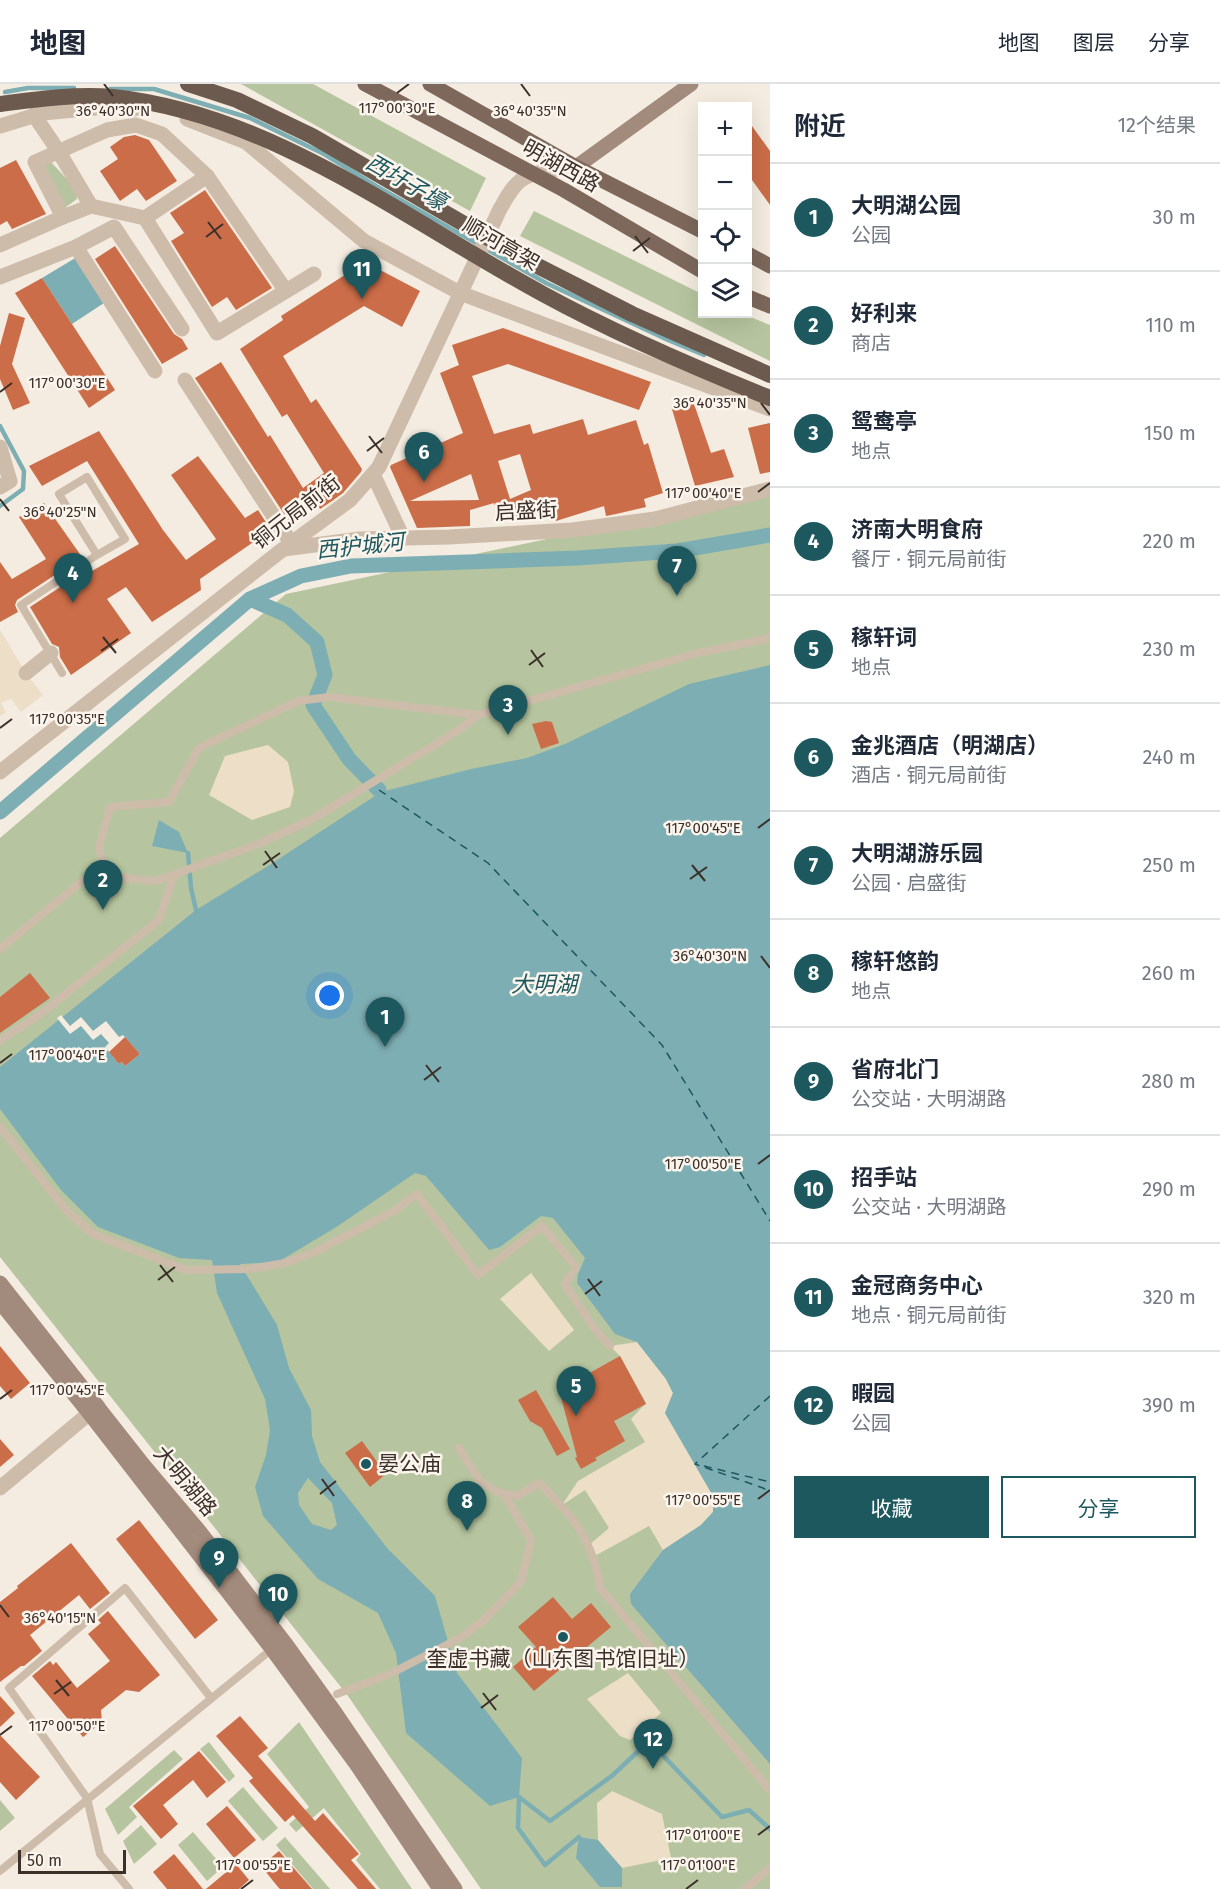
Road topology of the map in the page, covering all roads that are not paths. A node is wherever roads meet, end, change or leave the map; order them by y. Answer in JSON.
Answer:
{"nodes":[{"id":1,"x":188,"y":84,"type":"edge"},
{"id":2,"x":365,"y":84,"type":"edge"},
{"id":3,"x":430,"y":84,"type":"edge"},
{"id":4,"x":691,"y":84,"type":"edge"},
{"id":5,"x":0,"y":104,"type":"edge"},
{"id":6,"x":34,"y":115,"type":"junction"},
{"id":7,"x":0,"y":126,"type":"edge"},
{"id":8,"x":59,"y":152,"type":"junction"},
{"id":9,"x":576,"y":167,"type":"junction"},
{"id":10,"x":534,"y":174,"type":"junction"},
{"id":11,"x":207,"y":176,"type":"junction"},
{"id":12,"x":91,"y":206,"type":"junction"},
{"id":13,"x":63,"y":217,"type":"junction"},
{"id":14,"x":145,"y":218,"type":"junction"},
{"id":15,"x":698,"y":229,"type":"edge"},
{"id":16,"x":0,"y":246,"type":"edge"},
{"id":17,"x":76,"y":247,"type":"junction"},
{"id":18,"x":752,"y":257,"type":"edge"},
{"id":19,"x":770,"y":266,"type":"edge"},
{"id":20,"x":698,"y":269,"type":"edge"},
{"id":21,"x":314,"y":274,"type":"dead end"},
{"id":22,"x":0,"y":277,"type":"edge"},
{"id":23,"x":286,"y":291,"type":"junction"},
{"id":24,"x":460,"y":293,"type":"junction"},
{"id":25,"x":752,"y":299,"type":"edge"},
{"id":26,"x":770,"y":306,"type":"edge"},
{"id":27,"x":182,"y":329,"type":"dead end"},
{"id":28,"x":155,"y":371,"type":"dead end"},
{"id":29,"x":770,"y":375,"type":"edge"},
{"id":30,"x":185,"y":380,"type":"dead end"},
{"id":31,"x":770,"y":398,"type":"edge"},
{"id":32,"x":770,"y":408,"type":"edge"},
{"id":33,"x":0,"y":447,"type":"edge"},
{"id":34,"x":373,"y":474,"type":"junction"},
{"id":35,"x":0,"y":487,"type":"edge"},
{"id":36,"x":770,"y":489,"type":"edge"},
{"id":37,"x":403,"y":538,"type":"junction"},
{"id":38,"x":286,"y":546,"type":"junction"},
{"id":39,"x":98,"y":555,"type":"junction"},
{"id":40,"x":770,"y":638,"type":"edge"},
{"id":41,"x":51,"y":654,"type":"junction"},
{"id":42,"x":62,"y":672,"type":"dead end"},
{"id":43,"x":26,"y":673,"type":"dead end"},
{"id":44,"x":478,"y":715,"type":"junction"},
{"id":45,"x":0,"y":772,"type":"edge"},
{"id":46,"x":103,"y":864,"type":"junction"},
{"id":47,"x":177,"y":874,"type":"junction"},
{"id":48,"x":0,"y":949,"type":"edge"},
{"id":49,"x":0,"y":1041,"type":"edge"},
{"id":50,"x":0,"y":1127,"type":"edge"},
{"id":51,"x":0,"y":1283,"type":"edge"},
{"id":52,"x":0,"y":1302,"type":"edge"},
{"id":53,"x":610,"y":1346,"type":"dead end"},
{"id":54,"x":94,"y":1410,"type":"junction"},
{"id":55,"x":459,"y":1448,"type":"dead end"},
{"id":56,"x":0,"y":1488,"type":"edge"},
{"id":57,"x":504,"y":1494,"type":"junction"},
{"id":58,"x":272,"y":1649,"type":"junction"},
{"id":59,"x":337,"y":1694,"type":"dead end"},
{"id":60,"x":211,"y":1698,"type":"junction"},
{"id":61,"x":770,"y":1790,"type":"edge"},
{"id":62,"x":87,"y":1798,"type":"junction"},
{"id":63,"x":770,"y":1868,"type":"edge"},
{"id":64,"x":0,"y":1871,"type":"edge"},
{"id":65,"x":129,"y":1889,"type":"edge"},
{"id":66,"x":440,"y":1889,"type":"edge"},
{"id":67,"x":455,"y":1889,"type":"edge"},
{"id":68,"x":746,"y":1889,"type":"edge"}],
"edges":[{"from":1,"to":29,"type":"highway","name":"顺河高架","bridge":true},
{"from":2,"to":10,"type":"main road","name":"明湖西路"},
{"from":3,"to":9,"type":"main road","name":"明湖西路"},
{"from":4,"to":9,"type":"main road"},
{"from":5,"to":31,"type":"highway","name":"顺河高架","bridge":true},
{"from":6,"to":7,"type":"street"},
{"from":6,"to":8,"type":"street"},
{"from":6,"to":24,"type":"street"},
{"from":8,"to":11,"type":"street"},
{"from":8,"to":12,"type":"street"},
{"from":8,"to":13,"type":"street"},
{"from":9,"to":10,"type":"street"},
{"from":9,"to":15,"type":"main road","name":"明湖西路"},
{"from":10,"to":20,"type":"main road","name":"明湖西路"},
{"from":10,"to":24,"type":"street","name":"铜元局前街","bridge":true},
{"from":11,"to":14,"type":"street"},
{"from":11,"to":23,"type":"street"},
{"from":12,"to":13,"type":"street"},
{"from":12,"to":14,"type":"street"},
{"from":13,"to":16,"type":"street"},
{"from":14,"to":23,"type":"street"},
{"from":17,"to":22,"type":"street"},
{"from":17,"to":27,"type":"street"},
{"from":17,"to":28,"type":"street"},
{"from":18,"to":19,"type":"main road"},
{"from":21,"to":23,"type":"street"},
{"from":24,"to":32,"type":"street"},
{"from":24,"to":34,"type":"street","name":"铜元局前街"},
{"from":25,"to":26,"type":"main road"},
{"from":30,"to":38,"type":"street"},
{"from":33,"to":35,"type":"street"},
{"from":34,"to":37,"type":"street"},
{"from":34,"to":38,"type":"street","name":"铜元局前街"},
{"from":36,"to":37,"type":"street","name":"启盛街"},
{"from":37,"to":38,"type":"street","name":"启盛街"},
{"from":38,"to":45,"type":"street","name":"铜元局前街"},
{"from":39,"to":39,"type":"lane"},
{"from":39,"to":41,"type":"lane"},
{"from":40,"to":44,"type":"lane"},
{"from":41,"to":42,"type":"lane"},
{"from":41,"to":43,"type":"street"},
{"from":44,"to":46,"type":"lane"},
{"from":44,"to":47,"type":"lane"},
{"from":46,"to":47,"type":"lane"},
{"from":46,"to":48,"type":"lane"},
{"from":47,"to":49,"type":"lane"},
{"from":50,"to":53,"type":"lane"},
{"from":51,"to":54,"type":"main road","name":"大明湖路"},
{"from":52,"to":54,"type":"main road","name":"大明湖路"},
{"from":54,"to":56,"type":"street"},
{"from":54,"to":58,"type":"main road","name":"大明湖路"},
{"from":54,"to":67,"type":"main road","name":"大明湖路"},
{"from":55,"to":57,"type":"lane"},
{"from":57,"to":59,"type":"lane"},
{"from":57,"to":61,"type":"lane"},
{"from":58,"to":60,"type":"lane"},
{"from":58,"to":66,"type":"main road","name":"大明湖路"},
{"from":60,"to":62,"type":"lane"},
{"from":60,"to":62,"type":"lane"},
{"from":62,"to":64,"type":"lane"},
{"from":62,"to":65,"type":"lane"},
{"from":63,"to":68,"type":"lane"}]}
